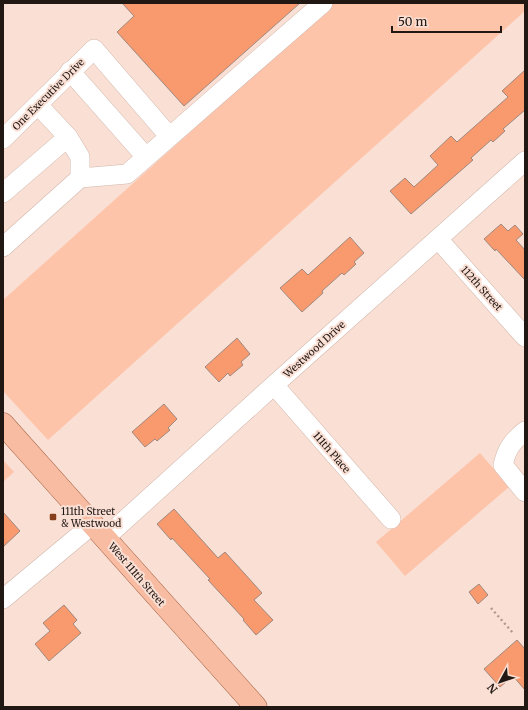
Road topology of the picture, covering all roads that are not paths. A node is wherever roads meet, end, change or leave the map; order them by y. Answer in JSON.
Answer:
{"nodes":[{"id":1,"x":323,"y":3,"type":"edge"},
{"id":2,"x":70,"y":71,"type":"junction"},
{"id":3,"x":38,"y":105,"type":"junction"},
{"id":4,"x":169,"y":136,"type":"junction"},
{"id":5,"x":68,"y":137,"type":"junction"},
{"id":6,"x":3,"y":139,"type":"edge"},
{"id":7,"x":146,"y":157,"type":"junction"},
{"id":8,"x":525,"y":161,"type":"edge"},
{"id":9,"x":80,"y":178,"type":"junction"},
{"id":10,"x":3,"y":193,"type":"edge"},
{"id":11,"x":438,"y":239,"type":"junction"},
{"id":12,"x":3,"y":247,"type":"edge"},
{"id":13,"x":525,"y":337,"type":"edge"},
{"id":14,"x":274,"y":385,"type":"junction"},
{"id":15,"x":3,"y":424,"type":"edge"},
{"id":16,"x":525,"y":431,"type":"edge"},
{"id":17,"x":525,"y":492,"type":"edge"},
{"id":18,"x":391,"y":519,"type":"dead end"},
{"id":19,"x":99,"y":531,"type":"junction"},
{"id":20,"x":3,"y":599,"type":"edge"},
{"id":21,"x":256,"y":707,"type":"edge"}],
"edges":[{"from":1,"to":4,"type":"street"},
{"from":2,"to":3,"type":"street","name":"One Executive Drive"},
{"from":2,"to":4,"type":"street","name":"One Executive Drive"},
{"from":2,"to":7,"type":"street"},
{"from":3,"to":5,"type":"street"},
{"from":3,"to":6,"type":"street","name":"One Executive Drive"},
{"from":4,"to":7,"type":"street"},
{"from":5,"to":9,"type":"street"},
{"from":5,"to":10,"type":"street"},
{"from":7,"to":9,"type":"street"},
{"from":8,"to":11,"type":"street","name":"Westwood Drive"},
{"from":9,"to":12,"type":"street"},
{"from":11,"to":13,"type":"street","name":"112th Street"},
{"from":11,"to":14,"type":"street","name":"Westwood Drive"},
{"from":14,"to":18,"type":"street","name":"111th Place"},
{"from":14,"to":19,"type":"street","name":"Westwood Drive"},
{"from":15,"to":19,"type":"main road","name":"West 111th Street"},
{"from":16,"to":17,"type":"street"},
{"from":19,"to":20,"type":"street","name":"Westwood Drive"},
{"from":19,"to":21,"type":"main road","name":"West 111th Street"}]}
